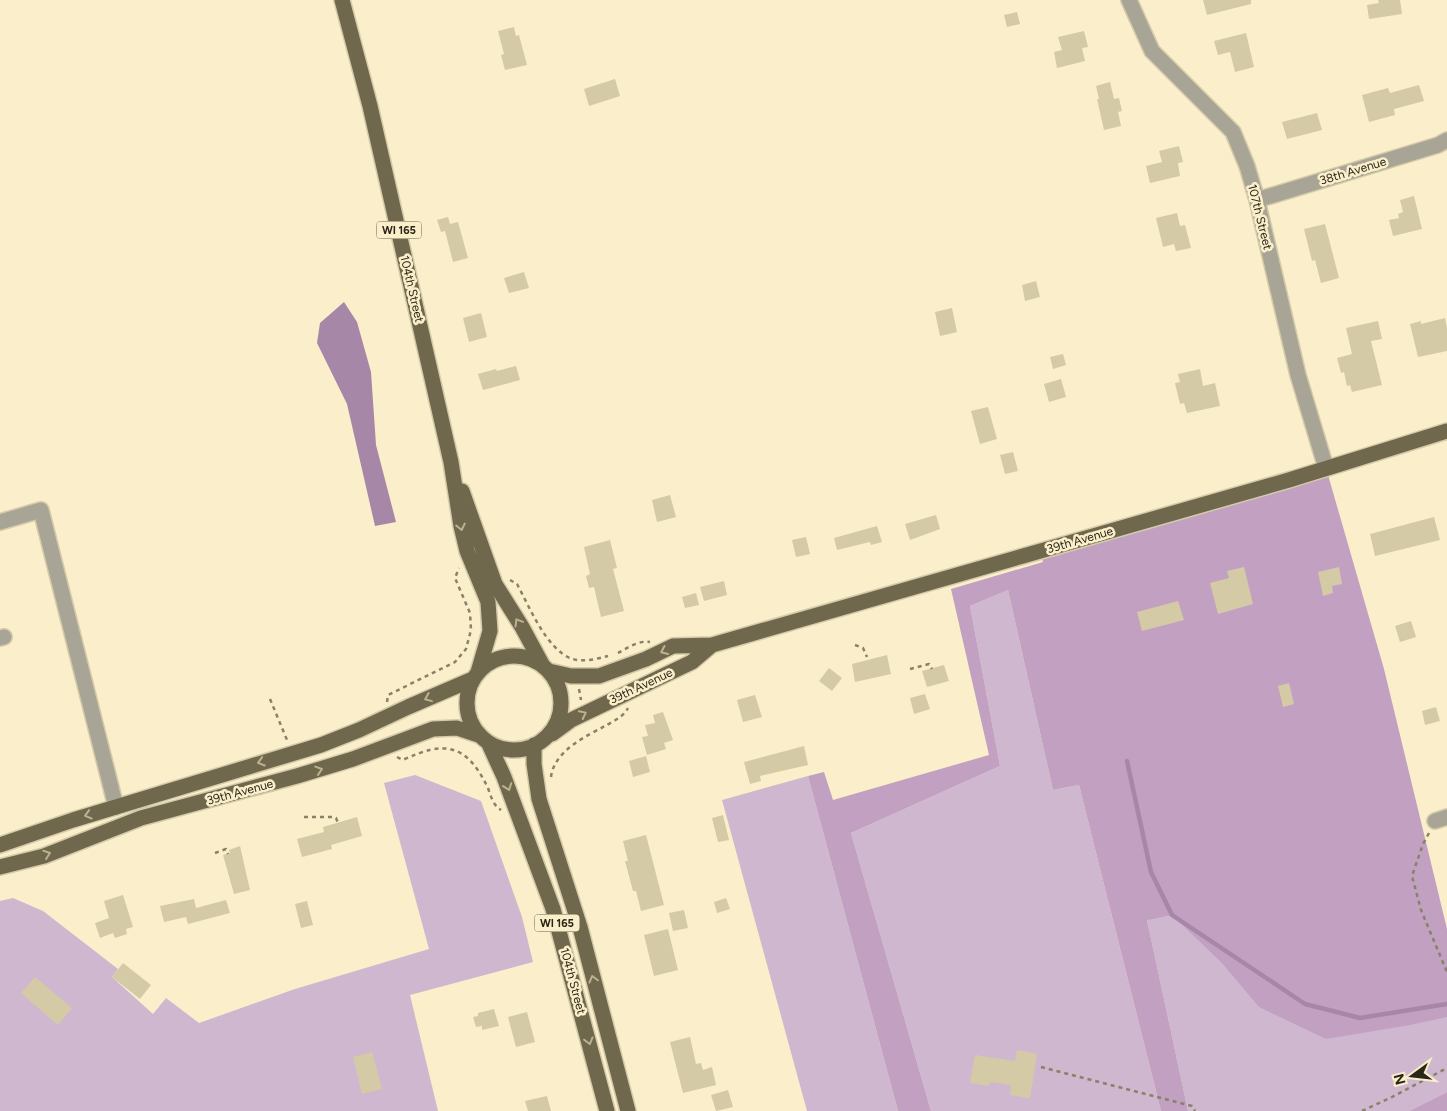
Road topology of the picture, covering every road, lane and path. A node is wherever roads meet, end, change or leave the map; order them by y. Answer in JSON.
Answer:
{"nodes":[{"id":1,"x":342,"y":0,"type":"edge"},
{"id":2,"x":1129,"y":0,"type":"edge"},
{"id":3,"x":1447,"y":140,"type":"edge"},
{"id":4,"x":1257,"y":200,"type":"junction"},
{"id":5,"x":1447,"y":431,"type":"edge"},
{"id":6,"x":451,"y":462,"type":"junction"},
{"id":7,"x":1326,"y":468,"type":"junction"},
{"id":8,"x":0,"y":522,"type":"edge"},
{"id":9,"x":455,"y":578,"type":"dead end"},
{"id":10,"x":517,"y":584,"type":"dead end"},
{"id":11,"x":712,"y":645,"type":"junction"},
{"id":12,"x":855,"y":645,"type":"dead end"},
{"id":13,"x":629,"y":647,"type":"dead end"},
{"id":14,"x":867,"y":657,"type":"dead end"},
{"id":15,"x":545,"y":668,"type":"junction"},
{"id":16,"x":910,"y":669,"type":"dead end"},
{"id":17,"x":932,"y":669,"type":"dead end"},
{"id":18,"x":476,"y":676,"type":"junction"},
{"id":19,"x":579,"y":688,"type":"dead end"},
{"id":20,"x":388,"y":695,"type":"dead end"},
{"id":21,"x":270,"y":699,"type":"dead end"},
{"id":22,"x":583,"y":703,"type":"dead end"},
{"id":23,"x":626,"y":713,"type":"dead end"},
{"id":24,"x":485,"y":739,"type":"junction"},
{"id":25,"x":539,"y":743,"type":"junction"},
{"id":26,"x":290,"y":754,"type":"junction"},
{"id":27,"x":403,"y":760,"type":"dead end"},
{"id":28,"x":551,"y":775,"type":"dead end"},
{"id":29,"x":297,"y":776,"type":"junction"},
{"id":30,"x":487,"y":784,"type":"dead end"},
{"id":31,"x":116,"y":807,"type":"junction"},
{"id":32,"x":304,"y":817,"type":"dead end"},
{"id":33,"x":1441,"y":819,"type":"edge"},
{"id":34,"x":338,"y":823,"type":"dead end"},
{"id":35,"x":0,"y":846,"type":"edge"},
{"id":36,"x":215,"y":853,"type":"dead end"},
{"id":37,"x":228,"y":854,"type":"dead end"},
{"id":38,"x":0,"y":867,"type":"edge"},
{"id":39,"x":1447,"y":972,"type":"edge"},
{"id":40,"x":1041,"y":1067,"type":"dead end"},
{"id":41,"x":1447,"y":1068,"type":"edge"},
{"id":42,"x":607,"y":1111,"type":"edge"},
{"id":43,"x":628,"y":1111,"type":"edge"},
{"id":44,"x":1195,"y":1111,"type":"edge"},
{"id":45,"x":1362,"y":1111,"type":"edge"}],
"edges":[{"from":1,"to":6,"type":"main road","name":"104th Street","number":"WI 165"},
{"from":2,"to":4,"type":"street","name":"107th Street"},
{"from":3,"to":4,"type":"street","name":"38th Avenue"},
{"from":4,"to":7,"type":"street","name":"107th Street"},
{"from":5,"to":7,"type":"main road","name":"39th Avenue"},
{"from":15,"to":6,"type":"main road","name":"104th Street","number":"WI 165","one_way":true},
{"from":6,"to":18,"type":"main road","name":"104th Street","number":"WI 165","one_way":true},
{"from":7,"to":11,"type":"main road","name":"39th Avenue"},
{"from":8,"to":31,"type":"street"},
{"from":9,"to":20,"type":"path"},
{"from":10,"to":13,"type":"path"},
{"from":11,"to":15,"type":"main road","name":"39th Avenue","one_way":true},
{"from":25,"to":11,"type":"main road","name":"39th Avenue","one_way":true},
{"from":12,"to":14,"type":"path"},
{"from":15,"to":18,"type":"main road"},
{"from":15,"to":25,"type":"main road","number":"WI 165"},
{"from":16,"to":17,"type":"path"},
{"from":18,"to":24,"type":"main road","number":"WI 165"},
{"from":18,"to":26,"type":"main road","name":"39th Avenue","one_way":true},
{"from":19,"to":22,"type":"path"},
{"from":21,"to":26,"type":"path"},
{"from":23,"to":28,"type":"path"},
{"from":24,"to":25,"type":"main road"},
{"from":29,"to":24,"type":"main road","name":"39th Avenue","one_way":true},
{"from":24,"to":42,"type":"main road","name":"104th Street","number":"WI 165","one_way":true},
{"from":43,"to":25,"type":"main road","name":"104th Street","number":"WI 165","one_way":true},
{"from":26,"to":29,"type":"main road"},
{"from":26,"to":31,"type":"main road","name":"39th Avenue","one_way":true},
{"from":27,"to":30,"type":"path"},
{"from":38,"to":29,"type":"main road","name":"39th Avenue","one_way":true},
{"from":31,"to":35,"type":"main road","name":"39th Avenue","one_way":true},
{"from":32,"to":34,"type":"path"},
{"from":33,"to":39,"type":"path"},
{"from":36,"to":37,"type":"path"},
{"from":40,"to":44,"type":"path"},
{"from":41,"to":45,"type":"path"}]}
